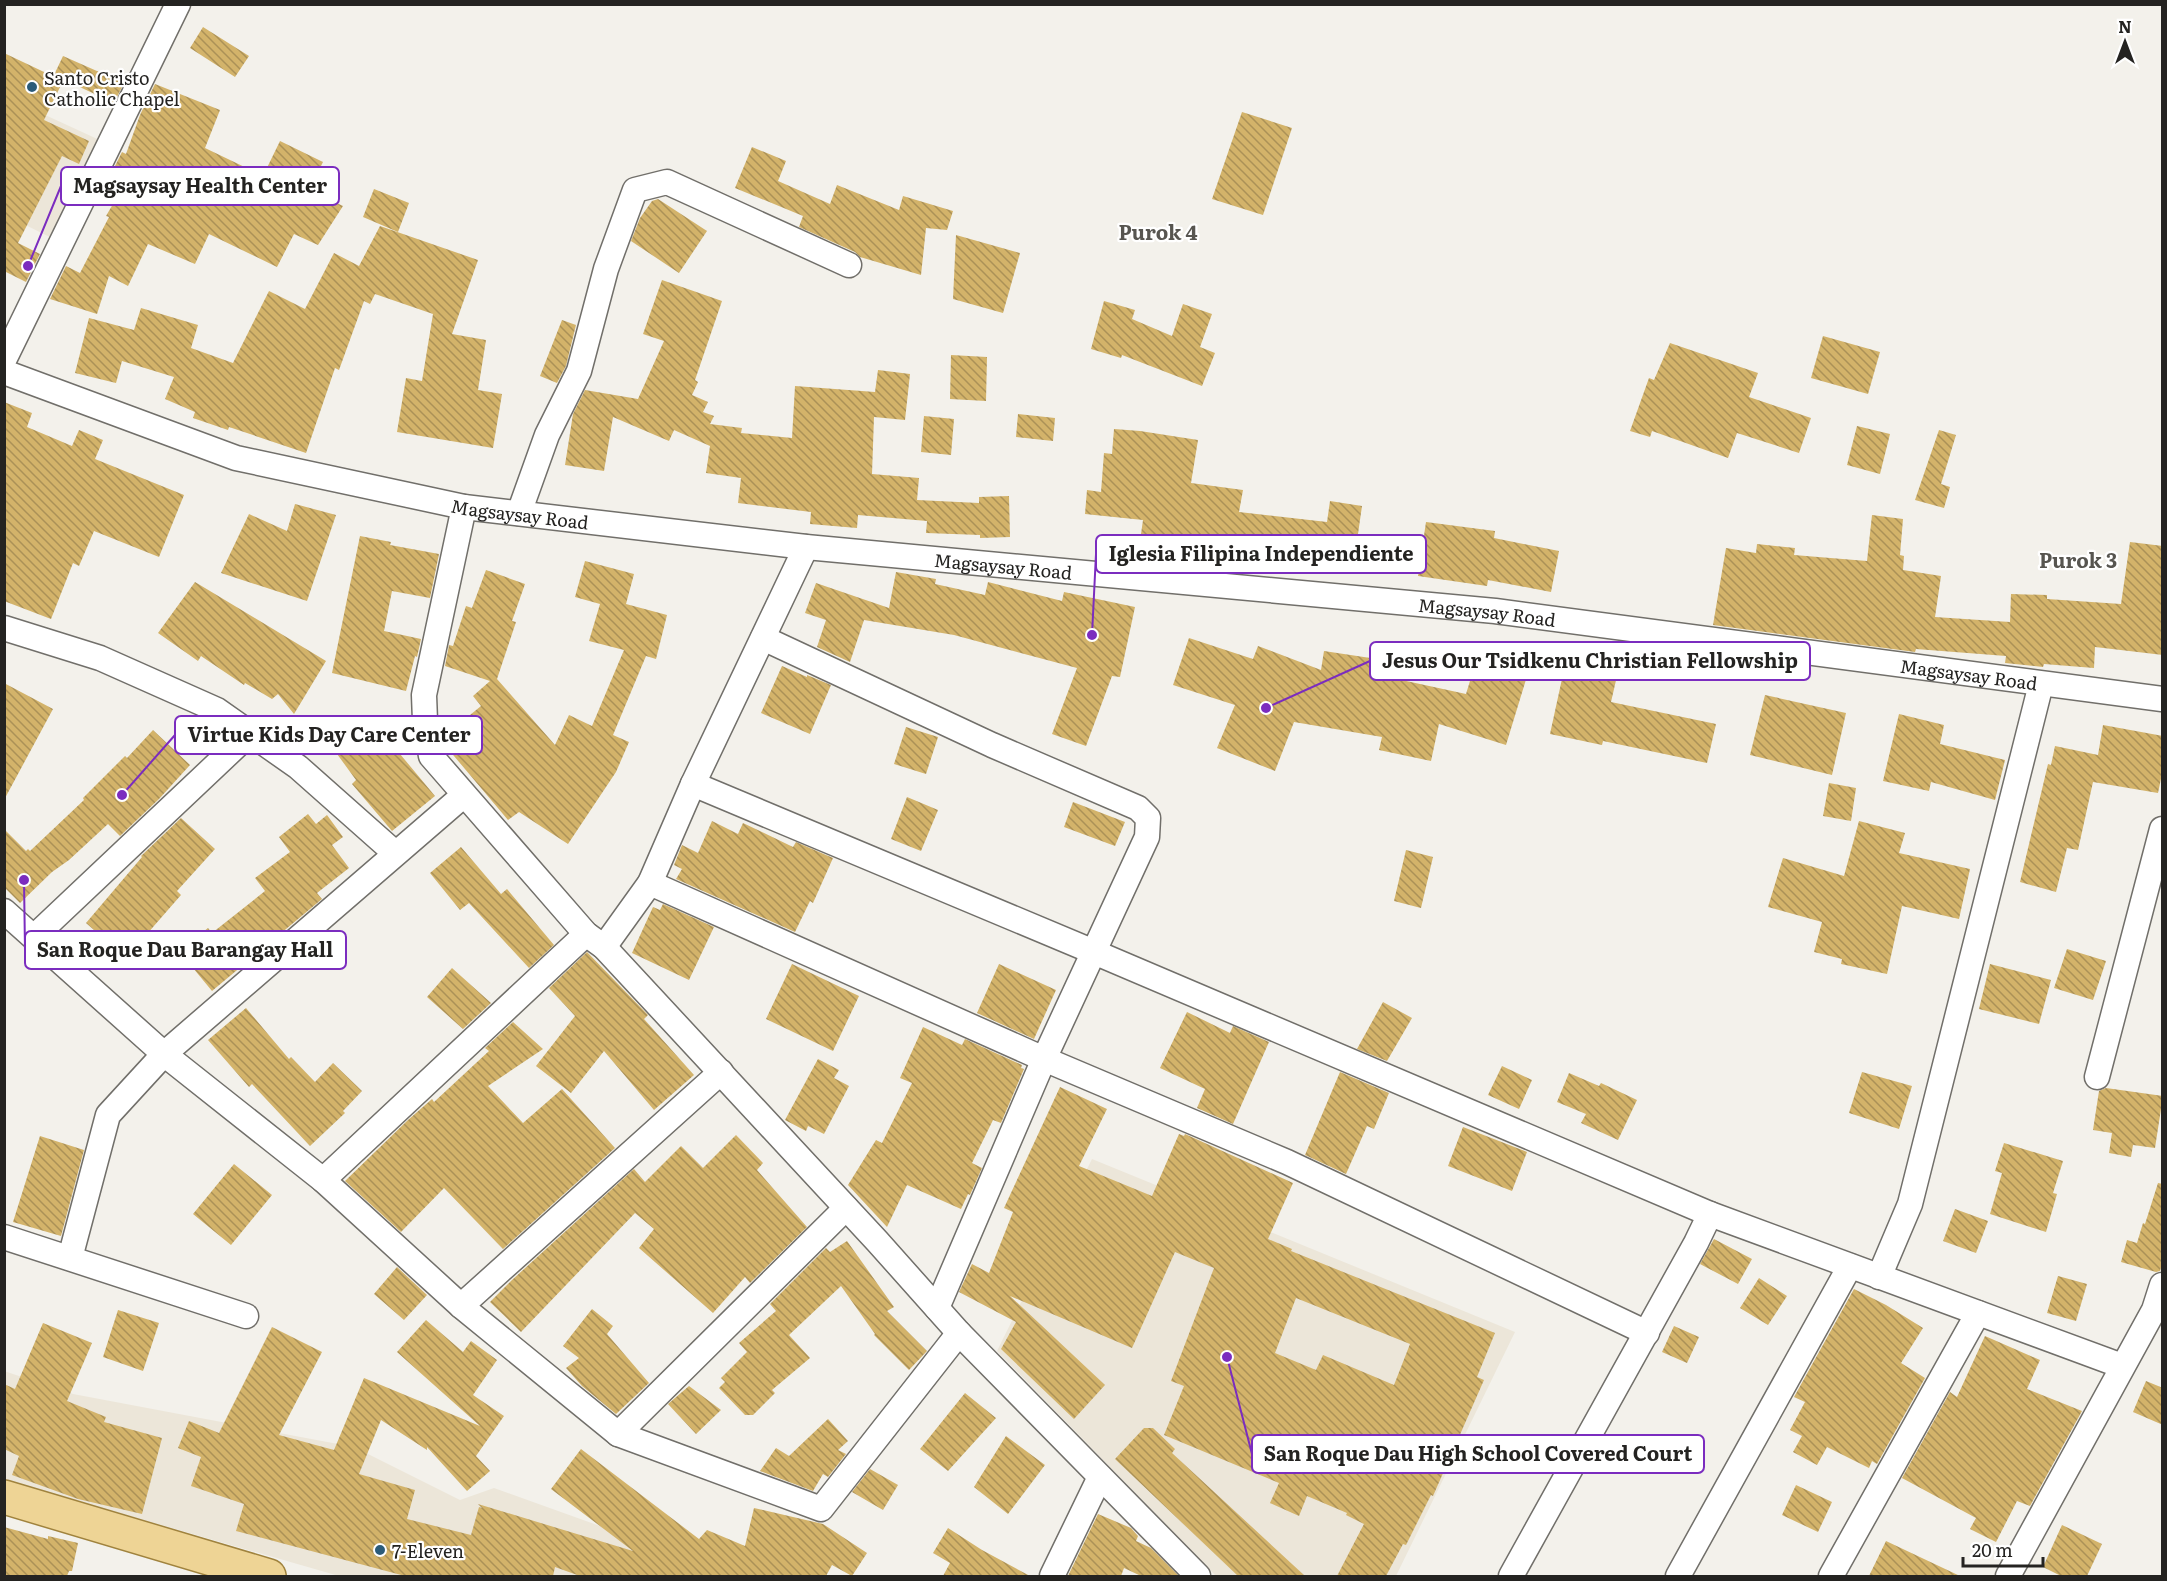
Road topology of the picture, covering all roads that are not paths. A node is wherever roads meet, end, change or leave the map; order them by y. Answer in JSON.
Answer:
{"nodes":[{"id":1,"x":178,"y":4,"type":"edge"},
{"id":2,"x":849,"y":265,"type":"dead end"},
{"id":3,"x":4,"y":360,"type":"edge"},
{"id":4,"x":4,"y":372,"type":"edge"},
{"id":5,"x":464,"y":507,"type":"junction"},
{"id":6,"x":519,"y":513,"type":"junction"},
{"id":7,"x":806,"y":547,"type":"junction"},
{"id":8,"x":4,"y":628,"type":"edge"},
{"id":9,"x":763,"y":638,"type":"junction"},
{"id":10,"x":2041,"y":684,"type":"junction"},
{"id":11,"x":2163,"y":699,"type":"edge"},
{"id":12,"x":250,"y":733,"type":"junction"},
{"id":13,"x":693,"y":784,"type":"junction"},
{"id":14,"x":464,"y":795,"type":"junction"},
{"id":15,"x":2163,"y":829,"type":"edge"},
{"id":16,"x":395,"y":854,"type":"junction"},
{"id":17,"x":650,"y":883,"type":"junction"},
{"id":18,"x":4,"y":911,"type":"edge"},
{"id":19,"x":34,"y":937,"type":"junction"},
{"id":20,"x":595,"y":940,"type":"junction"},
{"id":21,"x":1094,"y":952,"type":"junction"},
{"id":22,"x":164,"y":1054,"type":"junction"},
{"id":23,"x":1044,"y":1059,"type":"junction"},
{"id":24,"x":721,"y":1072,"type":"junction"},
{"id":25,"x":2097,"y":1077,"type":"dead end"},
{"id":26,"x":323,"y":1180,"type":"junction"},
{"id":27,"x":846,"y":1208,"type":"junction"},
{"id":28,"x":1710,"y":1214,"type":"junction"},
{"id":29,"x":4,"y":1237,"type":"edge"},
{"id":30,"x":70,"y":1258,"type":"junction"},
{"id":31,"x":1850,"y":1266,"type":"junction"},
{"id":32,"x":1879,"y":1277,"type":"junction"},
{"id":33,"x":2163,"y":1285,"type":"edge"},
{"id":34,"x":461,"y":1306,"type":"junction"},
{"id":35,"x":937,"y":1308,"type":"junction"},
{"id":36,"x":1978,"y":1312,"type":"junction"},
{"id":37,"x":246,"y":1316,"type":"dead end"},
{"id":38,"x":959,"y":1333,"type":"junction"},
{"id":39,"x":1647,"y":1333,"type":"junction"},
{"id":40,"x":2122,"y":1366,"type":"junction"},
{"id":41,"x":618,"y":1434,"type":"junction"},
{"id":42,"x":1100,"y":1477,"type":"junction"},
{"id":43,"x":4,"y":1497,"type":"edge"},
{"id":44,"x":269,"y":1576,"type":"edge"},
{"id":45,"x":1052,"y":1576,"type":"edge"},
{"id":46,"x":1198,"y":1576,"type":"edge"},
{"id":47,"x":1511,"y":1576,"type":"edge"},
{"id":48,"x":1678,"y":1576,"type":"edge"},
{"id":49,"x":1832,"y":1576,"type":"edge"},
{"id":50,"x":2008,"y":1576,"type":"edge"}],
"edges":[{"from":1,"to":3,"type":"street"},
{"from":2,"to":6,"type":"street"},
{"from":4,"to":5,"type":"street","name":"Magsaysay Road"},
{"from":5,"to":6,"type":"street","name":"Magsaysay Road"},
{"from":5,"to":14,"type":"street"},
{"from":6,"to":7,"type":"street","name":"Magsaysay Road"},
{"from":7,"to":9,"type":"street"},
{"from":7,"to":10,"type":"street","name":"Magsaysay Road"},
{"from":8,"to":12,"type":"street"},
{"from":9,"to":13,"type":"street"},
{"from":9,"to":21,"type":"street"},
{"from":10,"to":11,"type":"street","name":"Magsaysay Road"},
{"from":10,"to":32,"type":"street"},
{"from":12,"to":16,"type":"street"},
{"from":12,"to":19,"type":"street"},
{"from":13,"to":17,"type":"street"},
{"from":13,"to":21,"type":"street"},
{"from":14,"to":16,"type":"street"},
{"from":14,"to":20,"type":"street"},
{"from":15,"to":25,"type":"street"},
{"from":16,"to":22,"type":"street"},
{"from":17,"to":20,"type":"street"},
{"from":17,"to":23,"type":"street"},
{"from":18,"to":19,"type":"street"},
{"from":19,"to":22,"type":"street"},
{"from":20,"to":24,"type":"street"},
{"from":20,"to":26,"type":"street"},
{"from":21,"to":23,"type":"street"},
{"from":21,"to":28,"type":"street"},
{"from":22,"to":26,"type":"street"},
{"from":22,"to":30,"type":"street"},
{"from":23,"to":35,"type":"street"},
{"from":23,"to":39,"type":"street"},
{"from":24,"to":27,"type":"street"},
{"from":24,"to":34,"type":"street"},
{"from":26,"to":34,"type":"street"},
{"from":27,"to":35,"type":"street"},
{"from":27,"to":41,"type":"street"},
{"from":28,"to":31,"type":"street"},
{"from":28,"to":39,"type":"street"},
{"from":29,"to":30,"type":"street"},
{"from":30,"to":37,"type":"street"},
{"from":31,"to":32,"type":"street"},
{"from":31,"to":48,"type":"street"},
{"from":32,"to":36,"type":"street"},
{"from":33,"to":40,"type":"street"},
{"from":34,"to":41,"type":"street"},
{"from":35,"to":38,"type":"street"},
{"from":36,"to":40,"type":"street"},
{"from":36,"to":49,"type":"street"},
{"from":38,"to":41,"type":"street"},
{"from":38,"to":42,"type":"street"},
{"from":39,"to":47,"type":"street"},
{"from":40,"to":50,"type":"street"},
{"from":42,"to":45,"type":"street"},
{"from":42,"to":46,"type":"street"},
{"from":43,"to":44,"type":"main road"}]}
